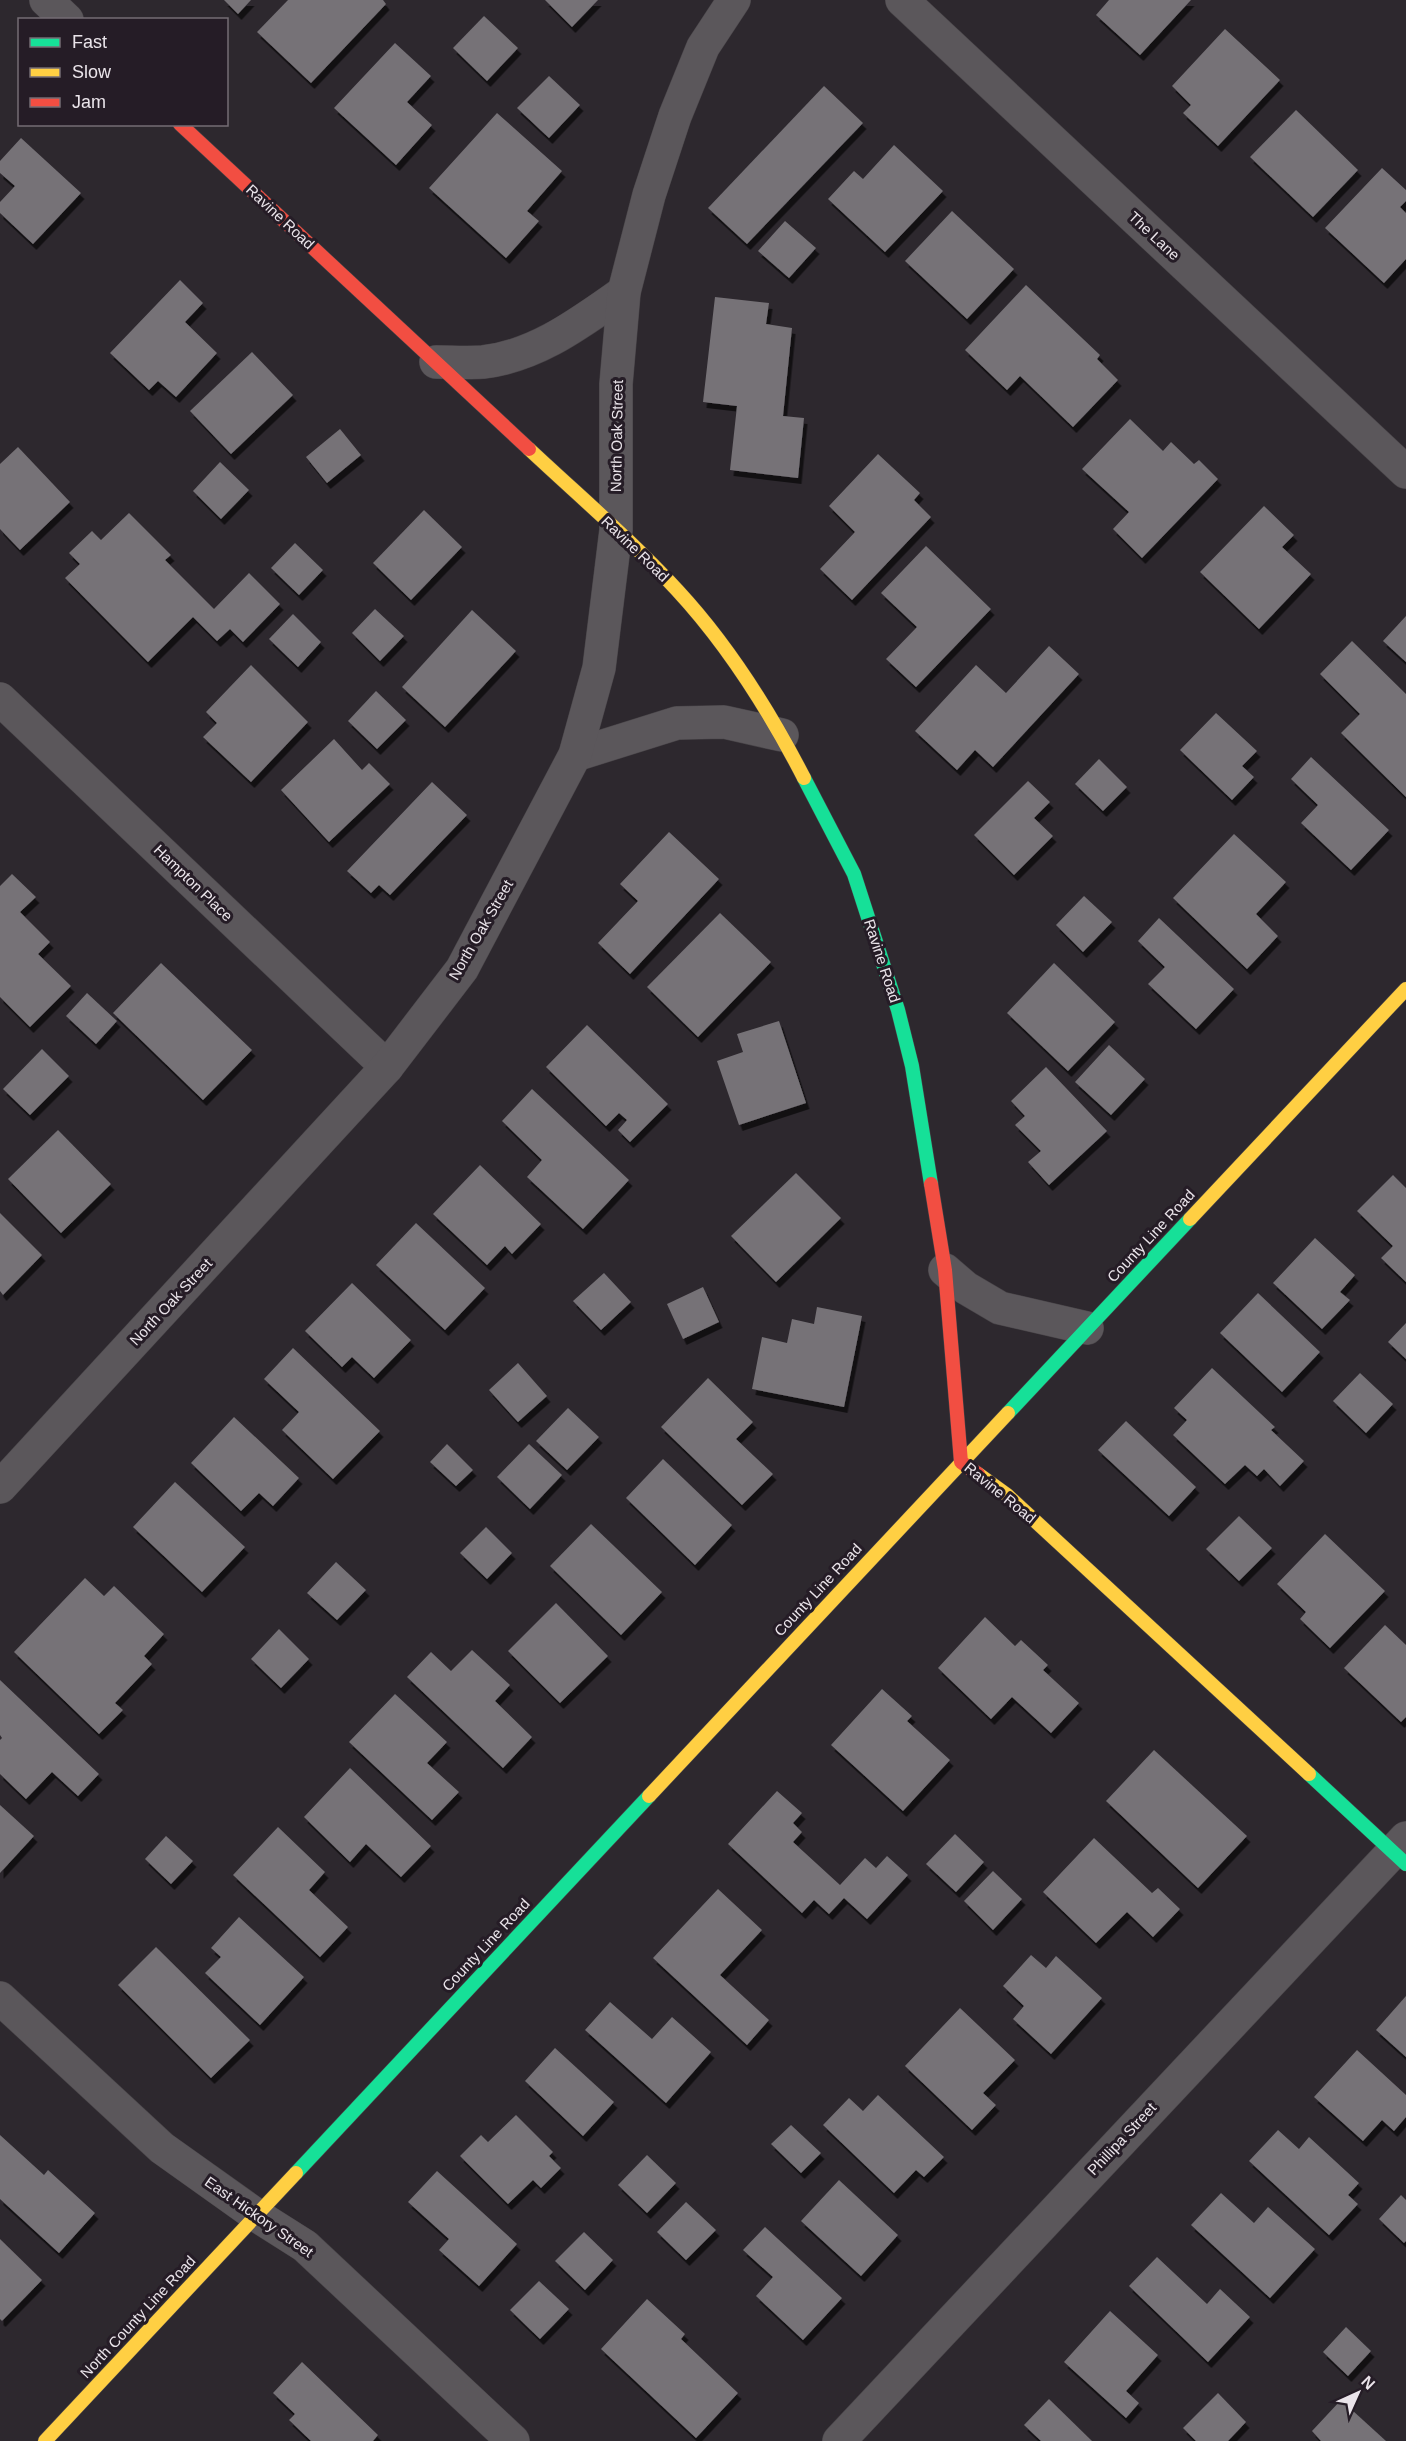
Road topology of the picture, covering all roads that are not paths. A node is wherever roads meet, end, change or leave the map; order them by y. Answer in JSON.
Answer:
{"nodes":[{"id":1,"x":46,"y":0,"type":"edge"},
{"id":2,"x":734,"y":0,"type":"edge"},
{"id":3,"x":902,"y":0,"type":"edge"},
{"id":4,"x":65,"y":18,"type":"edge"},
{"id":5,"x":182,"y":126,"type":"edge"},
{"id":6,"x":624,"y":292,"type":"junction"},
{"id":7,"x":436,"y":362,"type":"junction"},
{"id":8,"x":1406,"y":472,"type":"edge"},
{"id":9,"x":616,"y":530,"type":"junction"},
{"id":10,"x":0,"y":699,"type":"edge"},
{"id":11,"x":782,"y":735,"type":"junction"},
{"id":12,"x":575,"y":754,"type":"junction"},
{"id":13,"x":1406,"y":989,"type":"edge"},
{"id":14,"x":387,"y":1067,"type":"junction"},
{"id":15,"x":945,"y":1270,"type":"junction"},
{"id":16,"x":1087,"y":1328,"type":"junction"},
{"id":17,"x":961,"y":1462,"type":"junction"},
{"id":18,"x":0,"y":1487,"type":"edge"},
{"id":19,"x":1402,"y":1851,"type":"edge"},
{"id":20,"x":0,"y":1998,"type":"edge"},
{"id":21,"x":256,"y":2215,"type":"junction"},
{"id":22,"x":45,"y":2441,"type":"edge"},
{"id":23,"x":513,"y":2441,"type":"edge"},
{"id":24,"x":839,"y":2441,"type":"edge"}],
"edges":[{"from":1,"to":4,"type":"street"},
{"from":2,"to":6,"type":"street","name":"North Oak Street"},
{"from":3,"to":8,"type":"street","name":"The Lane"},
{"from":5,"to":7,"type":"street","name":"Ravine Road"},
{"from":6,"to":7,"type":"street"},
{"from":6,"to":9,"type":"street","name":"North Oak Street"},
{"from":7,"to":9,"type":"street","name":"Ravine Road"},
{"from":9,"to":11,"type":"street","name":"Ravine Road"},
{"from":9,"to":12,"type":"street","name":"North Oak Street"},
{"from":10,"to":14,"type":"street","name":"Hampton Place"},
{"from":11,"to":12,"type":"street"},
{"from":11,"to":15,"type":"street","name":"Ravine Road"},
{"from":12,"to":14,"type":"street","name":"North Oak Street"},
{"from":13,"to":16,"type":"street","name":"County Line Road"},
{"from":14,"to":18,"type":"street","name":"North Oak Street"},
{"from":15,"to":16,"type":"street"},
{"from":15,"to":17,"type":"street","name":"Ravine Road"},
{"from":16,"to":17,"type":"street","name":"County Line Road"},
{"from":17,"to":19,"type":"street","name":"Ravine Road"},
{"from":17,"to":21,"type":"street","name":"County Line Road"},
{"from":19,"to":24,"type":"street","name":"Phillipa Street"},
{"from":20,"to":21,"type":"street","name":"East Hickory Street"},
{"from":21,"to":22,"type":"street","name":"North County Line Road"},
{"from":21,"to":23,"type":"street","name":"East Hickory Street"}]}
